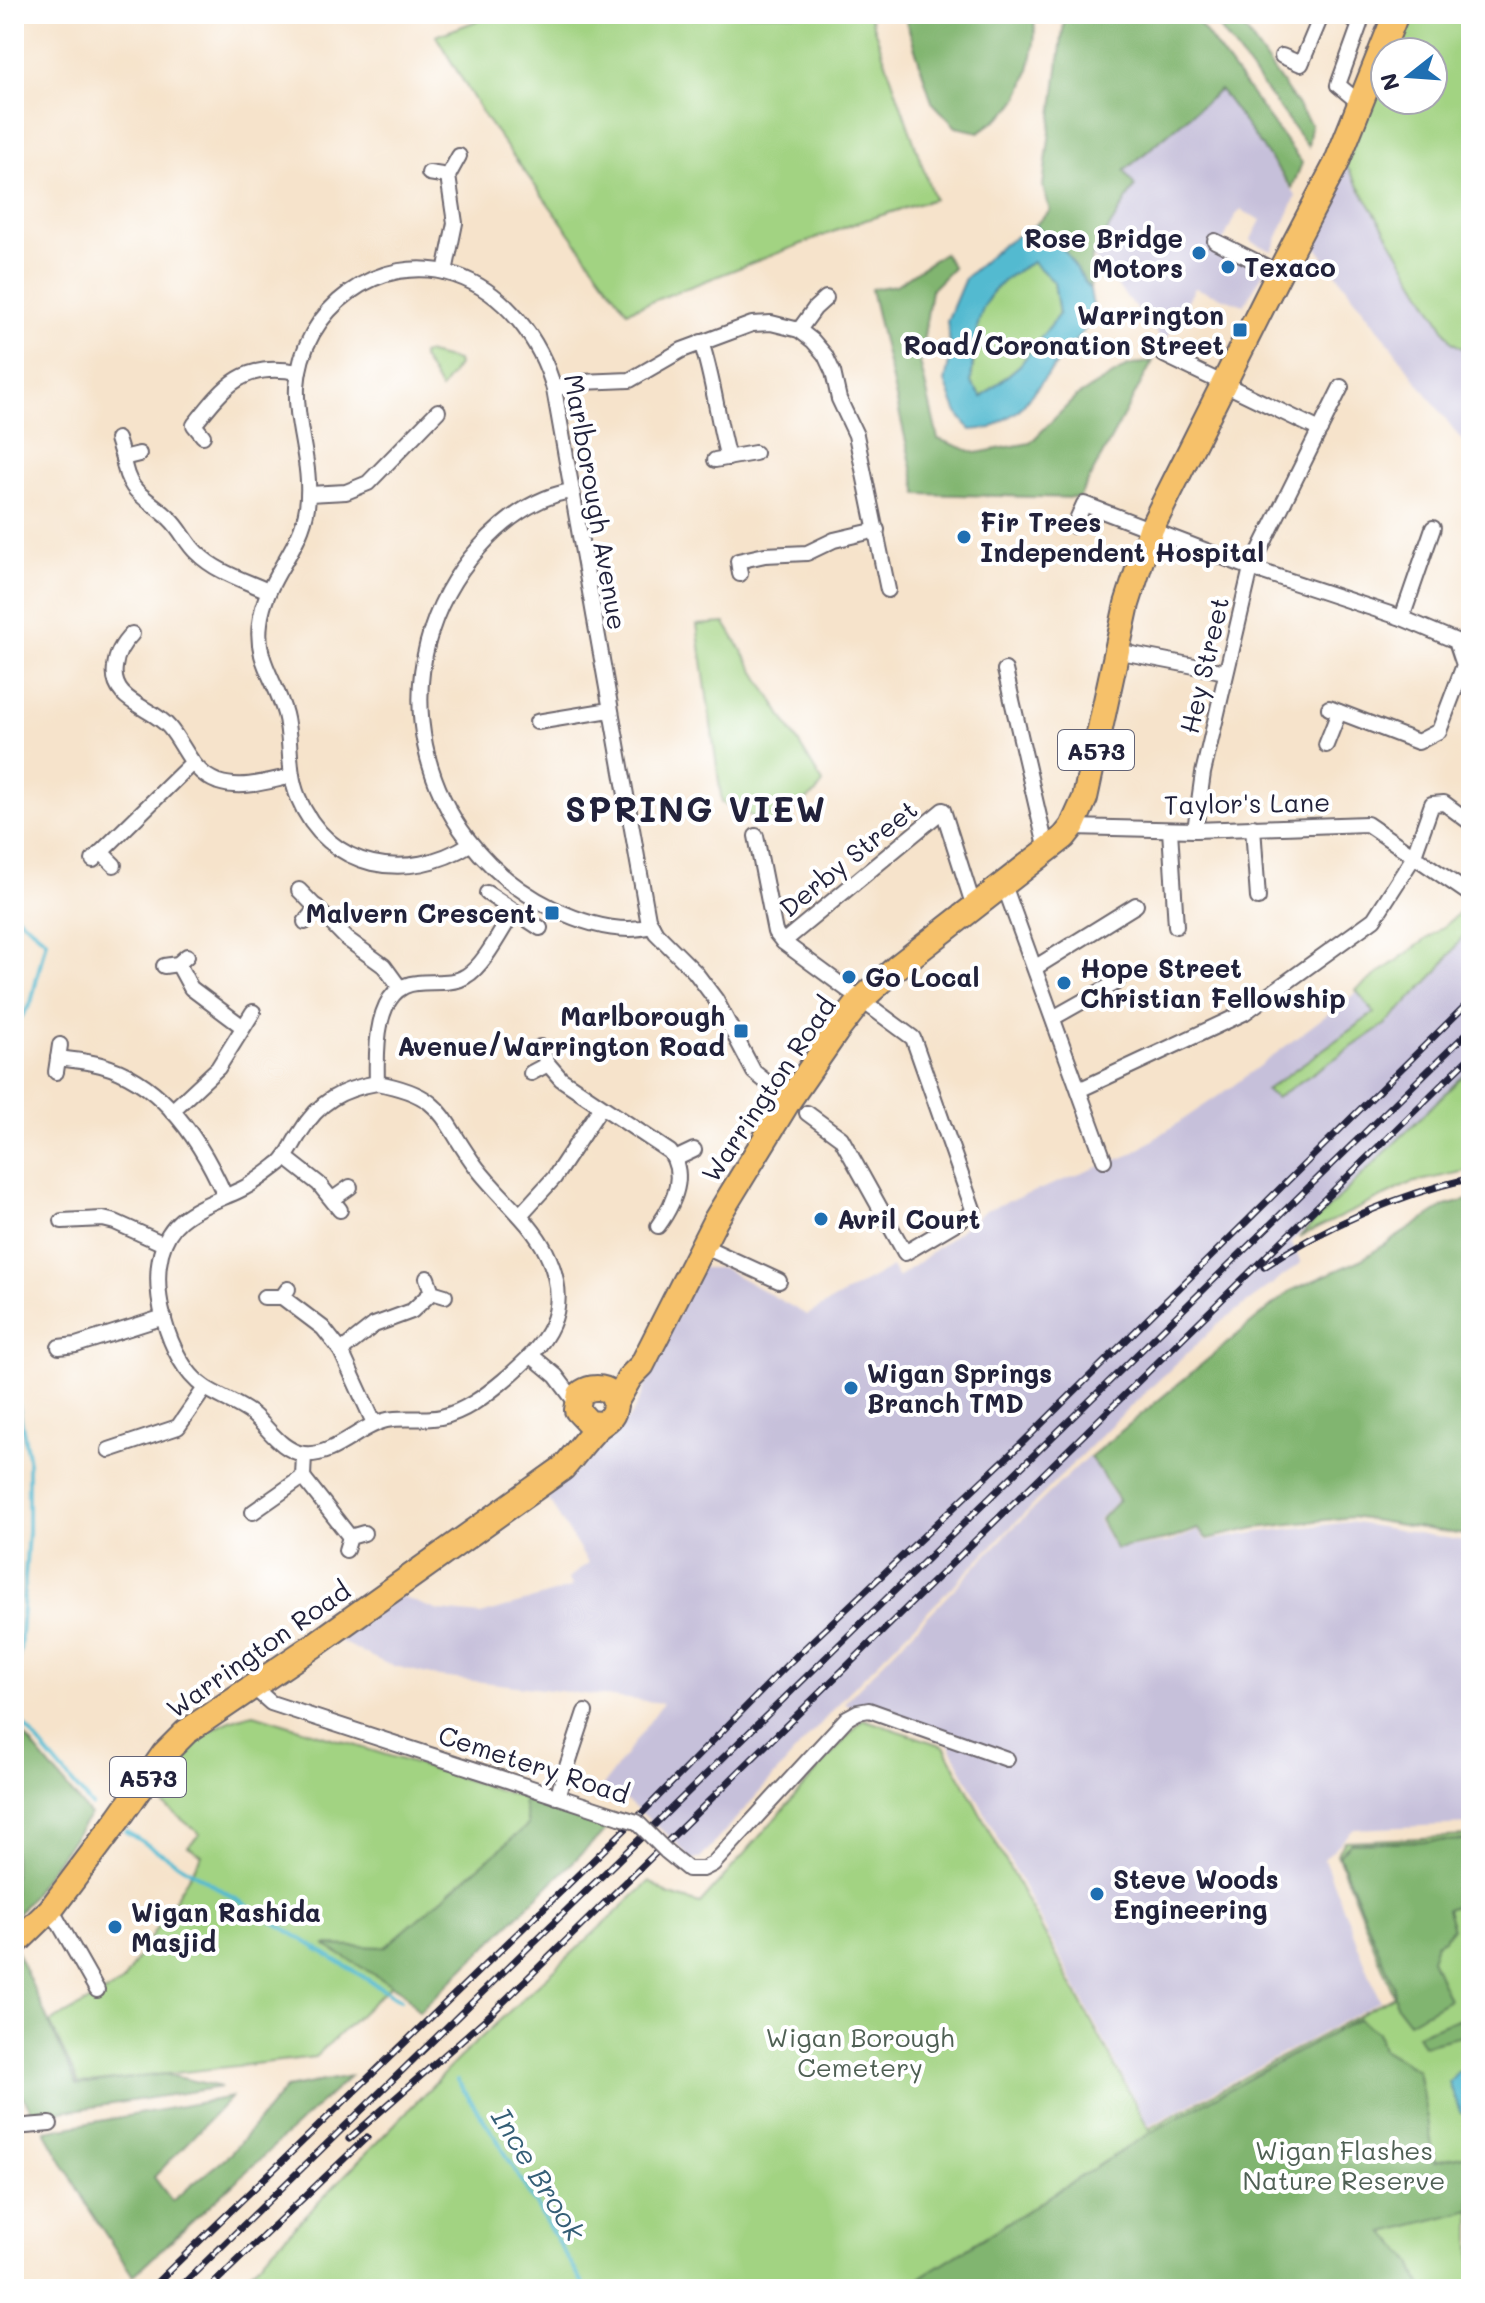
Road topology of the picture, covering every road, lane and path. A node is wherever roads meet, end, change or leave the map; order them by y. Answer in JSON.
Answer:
{"nodes":[{"id":1,"x":1322,"y":14,"type":"edge"},
{"id":2,"x":1344,"y":14,"type":"edge"},
{"id":3,"x":1396,"y":14,"type":"edge"},
{"id":4,"x":1282,"y":56,"type":"dead end"},
{"id":5,"x":1362,"y":105,"type":"junction"},
{"id":6,"x":459,"y":156,"type":"dead end"},
{"id":7,"x":429,"y":173,"type":"dead end"},
{"id":8,"x":448,"y":176,"type":"junction"},
{"id":9,"x":1215,"y":241,"type":"dead end"},
{"id":10,"x":445,"y":272,"type":"junction"},
{"id":11,"x":1279,"y":273,"type":"junction"},
{"id":12,"x":826,"y":298,"type":"dead end"},
{"id":13,"x":799,"y":330,"type":"junction"},
{"id":14,"x":701,"y":342,"type":"junction"},
{"id":15,"x":1164,"y":355,"type":"dead end"},
{"id":16,"x":299,"y":372,"type":"junction"},
{"id":17,"x":1224,"y":383,"type":"junction"},
{"id":18,"x":1341,"y":387,"type":"dead end"},
{"id":19,"x":554,"y":389,"type":"junction"},
{"id":20,"x":428,"y":415,"type":"dead end"},
{"id":21,"x":1320,"y":430,"type":"junction"},
{"id":22,"x":181,"y":435,"type":"dead end"},
{"id":23,"x":117,"y":439,"type":"dead end"},
{"id":24,"x":755,"y":453,"type":"dead end"},
{"id":25,"x":139,"y":454,"type":"dead end"},
{"id":26,"x":123,"y":458,"type":"junction"},
{"id":27,"x":570,"y":491,"type":"junction"},
{"id":28,"x":309,"y":494,"type":"junction"},
{"id":29,"x":1074,"y":526,"type":"dead end"},
{"id":30,"x":1433,"y":528,"type":"dead end"},
{"id":31,"x":1151,"y":529,"type":"junction"},
{"id":32,"x":877,"y":530,"type":"junction"},
{"id":33,"x":738,"y":561,"type":"dead end"},
{"id":34,"x":1251,"y":568,"type":"junction"},
{"id":35,"x":888,"y":590,"type":"dead end"},
{"id":36,"x":268,"y":591,"type":"junction"},
{"id":37,"x":1402,"y":618,"type":"junction"},
{"id":38,"x":133,"y":634,"type":"dead end"},
{"id":39,"x":1116,"y":651,"type":"junction"},
{"id":40,"x":1005,"y":670,"type":"dead end"},
{"id":41,"x":1226,"y":672,"type":"junction"},
{"id":42,"x":610,"y":710,"type":"junction"},
{"id":43,"x":537,"y":722,"type":"dead end"},
{"id":44,"x":1326,"y":745,"type":"dead end"},
{"id":45,"x":192,"y":763,"type":"junction"},
{"id":46,"x":292,"y":776,"type":"junction"},
{"id":47,"x":1471,"y":823,"type":"edge"},
{"id":48,"x":1072,"y":827,"type":"junction"},
{"id":49,"x":1253,"y":827,"type":"junction"},
{"id":50,"x":1170,"y":830,"type":"junction"},
{"id":51,"x":1195,"y":830,"type":"junction"},
{"id":52,"x":756,"y":836,"type":"dead end"},
{"id":53,"x":470,"y":844,"type":"junction"},
{"id":54,"x":1047,"y":851,"type":"junction"},
{"id":55,"x":1413,"y":858,"type":"junction"},
{"id":56,"x":114,"y":865,"type":"dead end"},
{"id":57,"x":1004,"y":885,"type":"junction"},
{"id":58,"x":299,"y":890,"type":"dead end"},
{"id":59,"x":487,"y":893,"type":"dead end"},
{"id":60,"x":1471,"y":895,"type":"edge"},
{"id":61,"x":1258,"y":898,"type":"dead end"},
{"id":62,"x":1136,"y":905,"type":"dead end"},
{"id":63,"x":317,"y":907,"type":"junction"},
{"id":64,"x":976,"y":907,"type":"junction"},
{"id":65,"x":514,"y":911,"type":"junction"},
{"id":66,"x":305,"y":922,"type":"dead end"},
{"id":67,"x":652,"y":926,"type":"junction"},
{"id":68,"x":1176,"y":926,"type":"dead end"},
{"id":69,"x":540,"y":928,"type":"dead end"},
{"id":70,"x":783,"y":942,"type":"junction"},
{"id":71,"x":176,"y":962,"type":"dead end"},
{"id":72,"x":1036,"y":967,"type":"junction"},
{"id":73,"x":1117,"y":982,"type":"dead end"},
{"id":74,"x":400,"y":988,"type":"junction"},
{"id":75,"x":861,"y":1000,"type":"junction"},
{"id":76,"x":253,"y":1012,"type":"dead end"},
{"id":77,"x":1053,"y":1018,"type":"junction"},
{"id":78,"x":243,"y":1027,"type":"junction"},
{"id":79,"x":540,"y":1047,"type":"dead end"},
{"id":80,"x":58,"y":1058,"type":"dead end"},
{"id":81,"x":548,"y":1064,"type":"junction"},
{"id":82,"x":531,"y":1073,"type":"dead end"},
{"id":83,"x":377,"y":1083,"type":"junction"},
{"id":84,"x":1079,"y":1090,"type":"junction"},
{"id":85,"x":601,"y":1107,"type":"junction"},
{"id":86,"x":172,"y":1111,"type":"junction"},
{"id":87,"x":806,"y":1116,"type":"junction"},
{"id":88,"x":694,"y":1150,"type":"dead end"},
{"id":89,"x":286,"y":1158,"type":"junction"},
{"id":90,"x":675,"y":1159,"type":"junction"},
{"id":91,"x":1104,"y":1160,"type":"dead end"},
{"id":92,"x":350,"y":1187,"type":"dead end"},
{"id":93,"x":225,"y":1196,"type":"junction"},
{"id":94,"x":520,"y":1215,"type":"junction"},
{"id":95,"x":62,"y":1221,"type":"dead end"},
{"id":96,"x":658,"y":1226,"type":"dead end"},
{"id":97,"x":164,"y":1244,"type":"junction"},
{"id":98,"x":701,"y":1245,"type":"junction"},
{"id":99,"x":779,"y":1281,"type":"dead end"},
{"id":100,"x":434,"y":1289,"type":"dead end"},
{"id":101,"x":264,"y":1297,"type":"dead end"},
{"id":102,"x":164,"y":1317,"type":"junction"},
{"id":103,"x":59,"y":1347,"type":"dead end"},
{"id":104,"x":341,"y":1351,"type":"junction"},
{"id":105,"x":532,"y":1356,"type":"junction"},
{"id":106,"x":205,"y":1388,"type":"junction"},
{"id":107,"x":594,"y":1404,"type":"junction"},
{"id":108,"x":374,"y":1423,"type":"junction"},
{"id":109,"x":109,"y":1450,"type":"dead end"},
{"id":110,"x":304,"y":1454,"type":"junction"},
{"id":111,"x":303,"y":1477,"type":"junction"},
{"id":112,"x":253,"y":1512,"type":"dead end"},
{"id":113,"x":353,"y":1540,"type":"dead end"},
{"id":114,"x":253,"y":1687,"type":"junction"},
{"id":115,"x":585,"y":1712,"type":"dead end"},
{"id":116,"x":1007,"y":1759,"type":"dead end"},
{"id":117,"x":557,"y":1797,"type":"junction"},
{"id":118,"x":51,"y":1909,"type":"junction"},
{"id":119,"x":14,"y":1945,"type":"edge"},
{"id":120,"x":97,"y":1990,"type":"dead end"},
{"id":121,"x":50,"y":2124,"type":"dead end"},
{"id":122,"x":14,"y":2127,"type":"edge"}],
"edges":[{"from":1,"to":4,"type":"street"},
{"from":2,"to":5,"type":"street"},
{"from":3,"to":5,"type":"main road","name":"Warrington Road","number":"A573"},
{"from":5,"to":11,"type":"main road","name":"Warrington Road","number":"A573"},
{"from":6,"to":8,"type":"street"},
{"from":7,"to":8,"type":"street"},
{"from":8,"to":10,"type":"street"},
{"from":9,"to":11,"type":"street"},
{"from":10,"to":16,"type":"street","name":"Marlborough Avenue"},
{"from":10,"to":19,"type":"street","name":"Marlborough Avenue"},
{"from":11,"to":17,"type":"main road","name":"Warrington Road","number":"A573"},
{"from":12,"to":13,"type":"street"},
{"from":13,"to":14,"type":"street"},
{"from":13,"to":32,"type":"street"},
{"from":14,"to":19,"type":"street"},
{"from":14,"to":24,"type":"street"},
{"from":15,"to":17,"type":"street"},
{"from":16,"to":22,"type":"street"},
{"from":16,"to":28,"type":"street","name":"Marlborough Avenue"},
{"from":17,"to":21,"type":"street"},
{"from":17,"to":31,"type":"main road","name":"Warrington Road","number":"A573"},
{"from":18,"to":21,"type":"street","name":"Hey Street"},
{"from":19,"to":27,"type":"street","name":"Marlborough Avenue"},
{"from":20,"to":28,"type":"street"},
{"from":21,"to":34,"type":"street","name":"Hey Street"},
{"from":23,"to":26,"type":"street"},
{"from":25,"to":26,"type":"street"},
{"from":26,"to":36,"type":"street"},
{"from":27,"to":42,"type":"street","name":"Marlborough Avenue"},
{"from":27,"to":53,"type":"street"},
{"from":28,"to":36,"type":"street","name":"Marlborough Avenue"},
{"from":29,"to":31,"type":"street"},
{"from":30,"to":37,"type":"street"},
{"from":31,"to":34,"type":"street"},
{"from":31,"to":39,"type":"main road","name":"Warrington Road","number":"A573"},
{"from":32,"to":33,"type":"street"},
{"from":32,"to":35,"type":"street"},
{"from":34,"to":37,"type":"street"},
{"from":34,"to":41,"type":"street","name":"Hey Street"},
{"from":36,"to":46,"type":"street","name":"Marlborough Avenue"},
{"from":37,"to":44,"type":"street"},
{"from":38,"to":45,"type":"street"},
{"from":39,"to":41,"type":"street"},
{"from":39,"to":48,"type":"main road","name":"Warrington Road","number":"A573"},
{"from":40,"to":54,"type":"street"},
{"from":41,"to":51,"type":"street","name":"Hey Street"},
{"from":42,"to":43,"type":"street"},
{"from":42,"to":67,"type":"street","name":"Marlborough Avenue"},
{"from":45,"to":46,"type":"street"},
{"from":45,"to":56,"type":"street"},
{"from":46,"to":53,"type":"street","name":"Marlborough Avenue"},
{"from":47,"to":55,"type":"street"},
{"from":48,"to":50,"type":"street","name":"Taylor's Lane"},
{"from":48,"to":54,"type":"main road","name":"Warrington Road","number":"A573"},
{"from":49,"to":51,"type":"street","name":"Taylor's Lane"},
{"from":49,"to":55,"type":"street","name":"Taylor's Lane"},
{"from":49,"to":61,"type":"street"},
{"from":50,"to":51,"type":"street","name":"Taylor's Lane"},
{"from":50,"to":68,"type":"street"},
{"from":52,"to":70,"type":"street"},
{"from":53,"to":67,"type":"street"},
{"from":54,"to":57,"type":"main road","name":"Warrington Road","number":"A573"},
{"from":55,"to":60,"type":"street","name":"Taylor's Lane"},
{"from":55,"to":84,"type":"street"},
{"from":57,"to":64,"type":"main road","name":"Warrington Road","number":"A573"},
{"from":57,"to":72,"type":"street"},
{"from":58,"to":63,"type":"street"},
{"from":59,"to":65,"type":"street"},
{"from":62,"to":72,"type":"street"},
{"from":63,"to":66,"type":"street"},
{"from":63,"to":74,"type":"street"},
{"from":64,"to":70,"type":"street","name":"Derby Street"},
{"from":64,"to":75,"type":"main road","name":"Warrington Road","number":"A573"},
{"from":65,"to":69,"type":"street"},
{"from":65,"to":74,"type":"street"},
{"from":67,"to":87,"type":"street","name":"Marlborough Avenue"},
{"from":70,"to":75,"type":"street"},
{"from":71,"to":78,"type":"street"},
{"from":72,"to":77,"type":"street"},
{"from":73,"to":77,"type":"street"},
{"from":74,"to":83,"type":"street"},
{"from":75,"to":87,"type":"main road","name":"Warrington Road","number":"A573"},
{"from":75,"to":87,"type":"street","name":"Marlborough Avenue"},
{"from":76,"to":78,"type":"street"},
{"from":77,"to":84,"type":"street"},
{"from":78,"to":86,"type":"street"},
{"from":79,"to":81,"type":"street"},
{"from":80,"to":86,"type":"street"},
{"from":81,"to":82,"type":"street"},
{"from":81,"to":85,"type":"street"},
{"from":83,"to":89,"type":"street"},
{"from":83,"to":94,"type":"street"},
{"from":84,"to":91,"type":"street"},
{"from":85,"to":90,"type":"street"},
{"from":85,"to":94,"type":"street"},
{"from":86,"to":93,"type":"street"},
{"from":87,"to":98,"type":"main road","name":"Warrington Road","number":"A573"},
{"from":88,"to":90,"type":"street"},
{"from":89,"to":92,"type":"street"},
{"from":89,"to":93,"type":"street"},
{"from":90,"to":96,"type":"street"},
{"from":93,"to":97,"type":"street"},
{"from":94,"to":105,"type":"street"},
{"from":95,"to":97,"type":"street"},
{"from":97,"to":102,"type":"street"},
{"from":98,"to":99,"type":"street"},
{"from":98,"to":107,"type":"main road","name":"Warrington Road","number":"A573"},
{"from":100,"to":104,"type":"street"},
{"from":101,"to":104,"type":"street"},
{"from":102,"to":103,"type":"street"},
{"from":102,"to":106,"type":"street"},
{"from":104,"to":108,"type":"street"},
{"from":105,"to":107,"type":"street"},
{"from":105,"to":108,"type":"street"},
{"from":106,"to":109,"type":"street"},
{"from":106,"to":110,"type":"street"},
{"from":107,"to":114,"type":"main road","name":"Warrington Road","number":"A573"},
{"from":108,"to":110,"type":"street"},
{"from":110,"to":111,"type":"street"},
{"from":111,"to":112,"type":"street"},
{"from":111,"to":113,"type":"street"},
{"from":114,"to":117,"type":"street","name":"Cemetery Road"},
{"from":114,"to":118,"type":"main road","name":"Warrington Road","number":"A573"},
{"from":115,"to":117,"type":"street"},
{"from":116,"to":117,"type":"street","name":"Cemetery Road","bridge":true},
{"from":118,"to":119,"type":"main road","name":"Warrington Road","number":"A573"},
{"from":118,"to":120,"type":"street"},
{"from":121,"to":122,"type":"street"}]}
